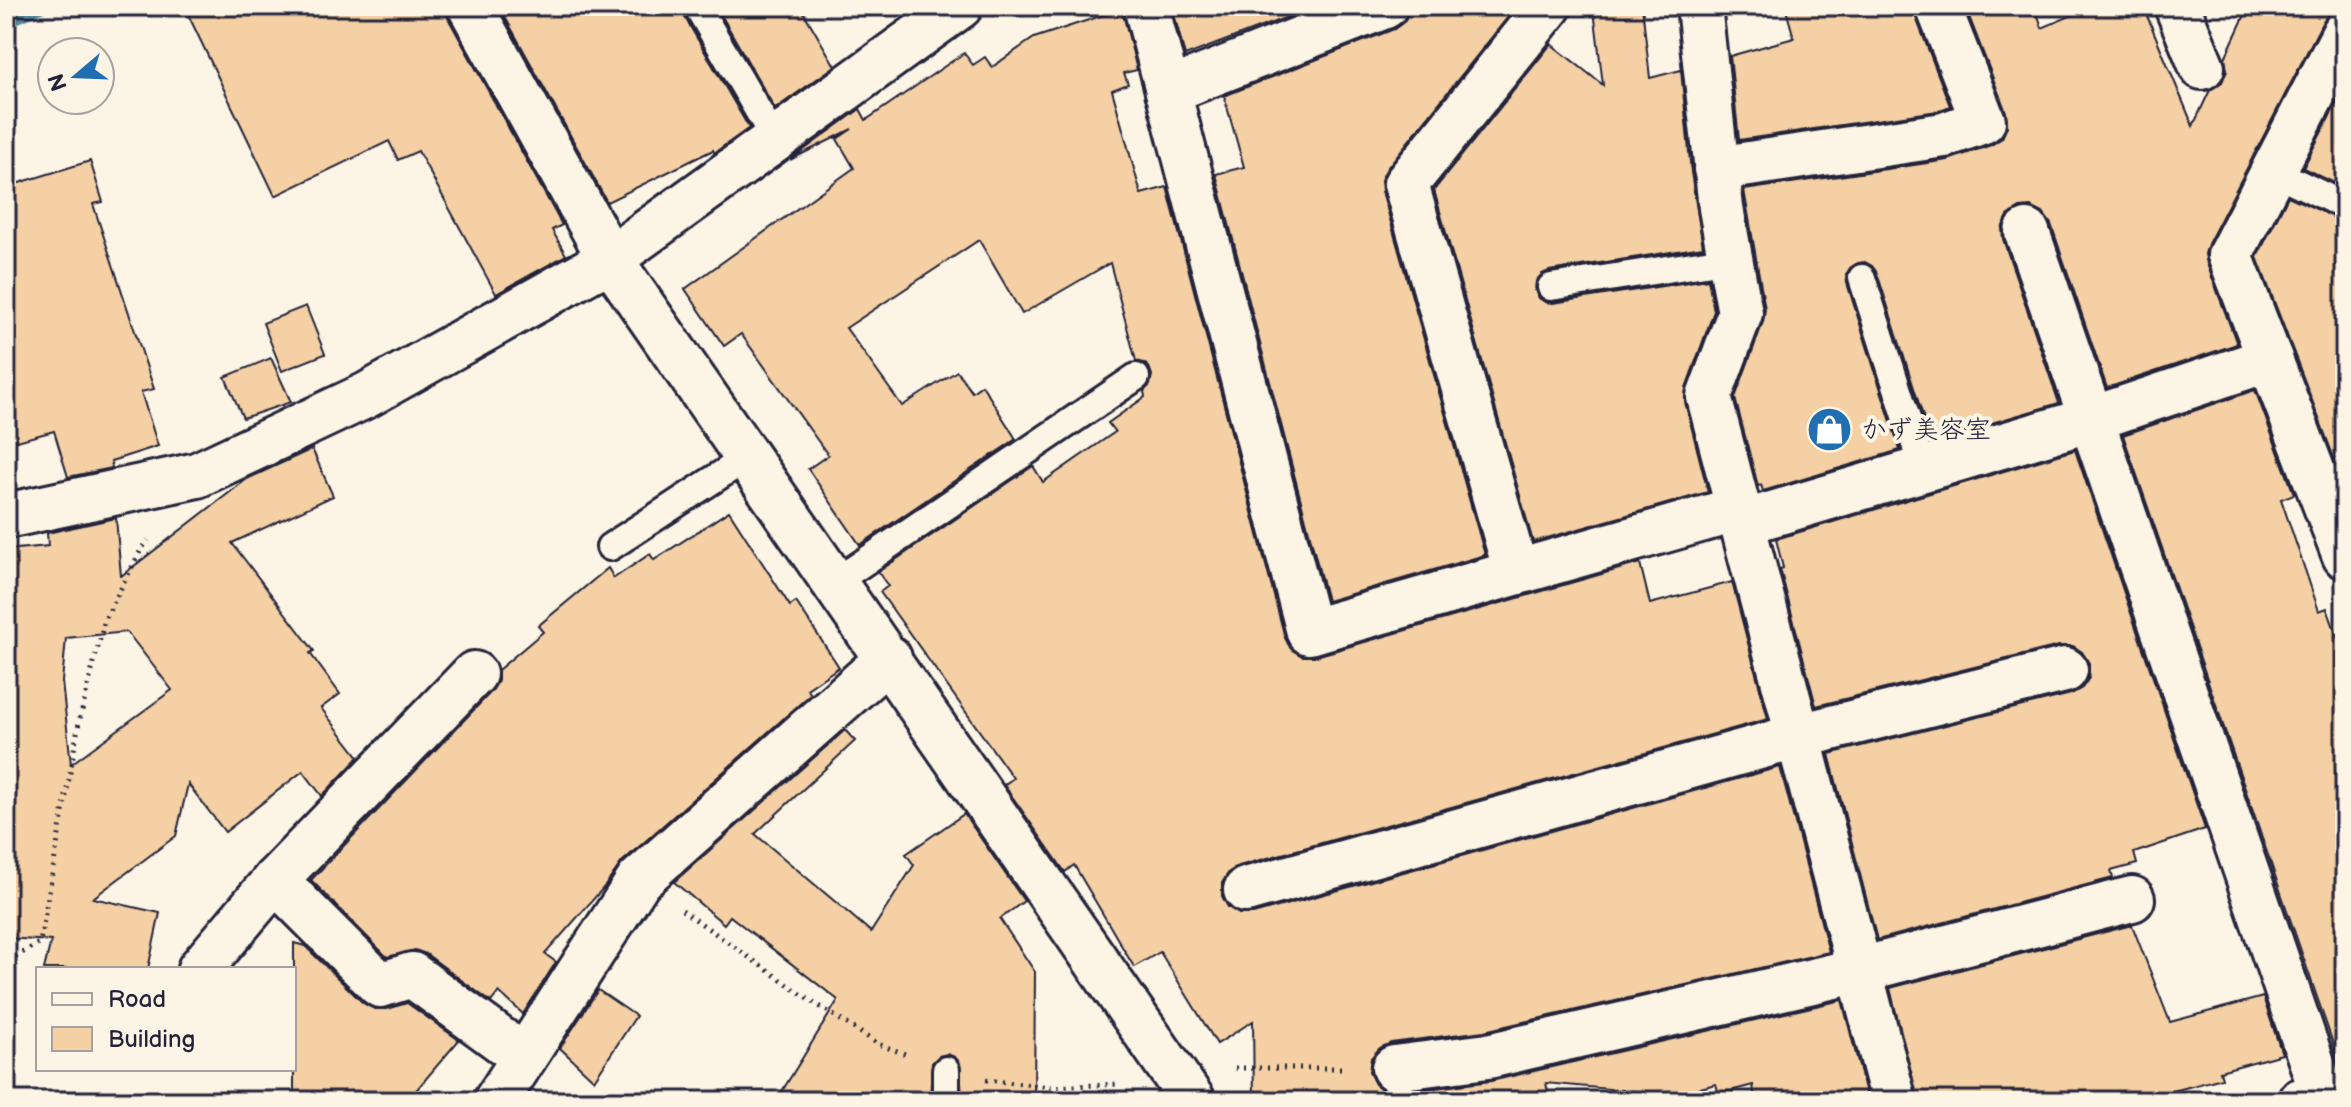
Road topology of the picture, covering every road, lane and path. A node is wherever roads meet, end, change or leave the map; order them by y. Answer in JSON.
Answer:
{"nodes":[{"id":1,"x":470,"y":6,"type":"edge"},
{"id":2,"x":697,"y":6,"type":"edge"},
{"id":3,"x":960,"y":6,"type":"edge"},
{"id":4,"x":1146,"y":6,"type":"edge"},
{"id":5,"x":1385,"y":6,"type":"edge"},
{"id":6,"x":1549,"y":6,"type":"edge"},
{"id":7,"x":1699,"y":6,"type":"edge"},
{"id":8,"x":1938,"y":6,"type":"edge"},
{"id":9,"x":2177,"y":6,"type":"edge"},
{"id":10,"x":2345,"y":32,"type":"edge"},
{"id":11,"x":2202,"y":67,"type":"dead end"},
{"id":12,"x":1168,"y":91,"type":"junction"},
{"id":13,"x":775,"y":140,"type":"junction"},
{"id":14,"x":1716,"y":169,"type":"junction"},
{"id":15,"x":2273,"y":171,"type":"junction"},
{"id":16,"x":2345,"y":206,"type":"edge"},
{"id":17,"x":2027,"y":232,"type":"dead end"},
{"id":18,"x":610,"y":259,"type":"junction"},
{"id":19,"x":1731,"y":259,"type":"junction"},
{"id":20,"x":1862,"y":278,"type":"dead end"},
{"id":21,"x":1551,"y":287,"type":"dead end"},
{"id":22,"x":2270,"y":359,"type":"junction"},
{"id":23,"x":1136,"y":377,"type":"dead end"},
{"id":24,"x":2092,"y":419,"type":"junction"},
{"id":25,"x":748,"y":457,"type":"junction"},
{"id":26,"x":1923,"y":469,"type":"junction"},
{"id":27,"x":2336,"y":504,"type":"edge"},
{"id":28,"x":6,"y":516,"type":"edge"},
{"id":29,"x":1740,"y":516,"type":"junction"},
{"id":30,"x":150,"y":537,"type":"dead end"},
{"id":31,"x":610,"y":547,"type":"dead end"},
{"id":32,"x":2345,"y":556,"type":"edge"},
{"id":33,"x":1516,"y":572,"type":"junction"},
{"id":34,"x":835,"y":582,"type":"junction"},
{"id":35,"x":889,"y":658,"type":"junction"},
{"id":36,"x":2065,"y":670,"type":"dead end"},
{"id":37,"x":474,"y":674,"type":"dead end"},
{"id":38,"x":1799,"y":736,"type":"junction"},
{"id":39,"x":275,"y":880,"type":"junction"},
{"id":40,"x":639,"y":880,"type":"junction"},
{"id":41,"x":1246,"y":890,"type":"dead end"},
{"id":42,"x":2132,"y":899,"type":"dead end"},
{"id":43,"x":202,"y":967,"type":"edge"},
{"id":44,"x":1860,"y":970,"type":"junction"},
{"id":45,"x":6,"y":977,"type":"edge"},
{"id":46,"x":524,"y":1057,"type":"junction"},
{"id":47,"x":1394,"y":1068,"type":"joint"},
{"id":48,"x":946,"y":1070,"type":"junction"},
{"id":49,"x":1182,"y":1084,"type":"edge"},
{"id":50,"x":2323,"y":1095,"type":"edge"},
{"id":51,"x":496,"y":1101,"type":"edge"},
{"id":52,"x":946,"y":1101,"type":"edge"},
{"id":53,"x":1894,"y":1101,"type":"edge"}],
"edges":[{"from":1,"to":18,"type":"street"},
{"from":2,"to":13,"type":"lane"},
{"from":3,"to":13,"type":"street"},
{"from":4,"to":12,"type":"street"},
{"from":5,"to":12,"type":"street"},
{"from":6,"to":33,"type":"street"},
{"from":7,"to":14,"type":"street"},
{"from":8,"to":14,"type":"street"},
{"from":9,"to":11,"type":"street"},
{"from":10,"to":15,"type":"street"},
{"from":12,"to":33,"type":"street"},
{"from":13,"to":18,"type":"street"},
{"from":14,"to":19,"type":"street"},
{"from":15,"to":16,"type":"lane"},
{"from":15,"to":22,"type":"street"},
{"from":17,"to":24,"type":"street"},
{"from":18,"to":25,"type":"street"},
{"from":18,"to":28,"type":"street"},
{"from":19,"to":21,"type":"lane"},
{"from":19,"to":29,"type":"street"},
{"from":20,"to":26,"type":"lane"},
{"from":22,"to":24,"type":"street"},
{"from":22,"to":27,"type":"street"},
{"from":23,"to":34,"type":"lane"},
{"from":24,"to":26,"type":"street"},
{"from":24,"to":50,"type":"street"},
{"from":25,"to":31,"type":"lane"},
{"from":25,"to":34,"type":"street"},
{"from":26,"to":29,"type":"street"},
{"from":27,"to":32,"type":"street"},
{"from":29,"to":33,"type":"street"},
{"from":29,"to":38,"type":"street"},
{"from":30,"to":45,"type":"path"},
{"from":34,"to":35,"type":"street"},
{"from":35,"to":40,"type":"street"},
{"from":35,"to":49,"type":"street"},
{"from":36,"to":38,"type":"street"},
{"from":37,"to":39,"type":"street"},
{"from":38,"to":41,"type":"street"},
{"from":38,"to":44,"type":"street"},
{"from":39,"to":43,"type":"street"},
{"from":39,"to":46,"type":"street"},
{"from":40,"to":46,"type":"street"},
{"from":40,"to":48,"type":"path"},
{"from":42,"to":44,"type":"street"},
{"from":44,"to":47,"type":"street"},
{"from":44,"to":53,"type":"street"},
{"from":46,"to":51,"type":"street"},
{"from":47,"to":49,"type":"path"},
{"from":48,"to":49,"type":"path"},
{"from":48,"to":52,"type":"lane"}]}
